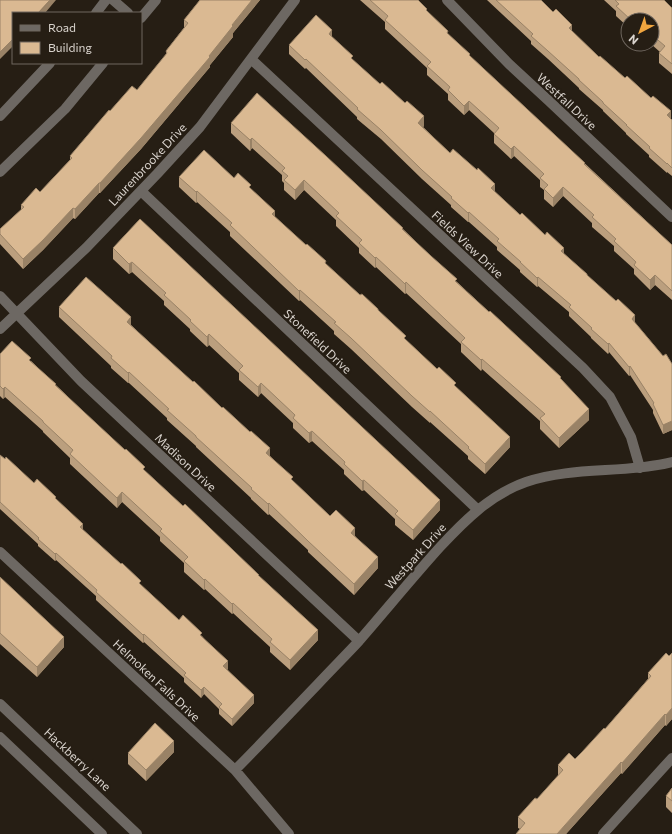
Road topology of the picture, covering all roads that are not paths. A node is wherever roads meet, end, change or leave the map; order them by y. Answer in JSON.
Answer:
{"nodes":[{"id":1,"x":106,"y":0,"type":"edge"},
{"id":2,"x":113,"y":0,"type":"edge"},
{"id":3,"x":156,"y":0,"type":"edge"},
{"id":4,"x":295,"y":0,"type":"edge"},
{"id":5,"x":447,"y":0,"type":"edge"},
{"id":6,"x":97,"y":12,"type":"edge"},
{"id":7,"x":127,"y":12,"type":"edge"},
{"id":8,"x":142,"y":17,"type":"edge"},
{"id":9,"x":251,"y":59,"type":"junction"},
{"id":10,"x":49,"y":64,"type":"edge"},
{"id":11,"x":102,"y":64,"type":"edge"},
{"id":12,"x":0,"y":116,"type":"edge"},
{"id":13,"x":0,"y":172,"type":"edge"},
{"id":14,"x":141,"y":191,"type":"junction"},
{"id":15,"x":672,"y":217,"type":"edge"},
{"id":16,"x":0,"y":296,"type":"edge"},
{"id":17,"x":16,"y":314,"type":"junction"},
{"id":18,"x":0,"y":329,"type":"edge"},
{"id":19,"x":672,"y":462,"type":"edge"},
{"id":20,"x":640,"y":468,"type":"junction"},
{"id":21,"x":478,"y":510,"type":"junction"},
{"id":22,"x":0,"y":552,"type":"edge"},
{"id":23,"x":359,"y":642,"type":"junction"},
{"id":24,"x":0,"y":704,"type":"edge"},
{"id":25,"x":0,"y":737,"type":"edge"},
{"id":26,"x":672,"y":758,"type":"edge"},
{"id":27,"x":235,"y":770,"type":"junction"},
{"id":28,"x":102,"y":834,"type":"edge"},
{"id":29,"x":137,"y":834,"type":"edge"},
{"id":30,"x":289,"y":834,"type":"edge"},
{"id":31,"x":603,"y":834,"type":"edge"}],
"edges":[{"from":1,"to":6,"type":"street"},
{"from":2,"to":7,"type":"street"},
{"from":3,"to":8,"type":"street"},
{"from":4,"to":9,"type":"street","name":"Laurenbrooke Drive"},
{"from":5,"to":15,"type":"street","name":"Westfall Drive"},
{"from":9,"to":14,"type":"street","name":"Laurenbrooke Drive"},
{"from":9,"to":20,"type":"street","name":"Fields View Drive"},
{"from":10,"to":12,"type":"street"},
{"from":11,"to":13,"type":"street"},
{"from":14,"to":17,"type":"street","name":"Laurenbrooke Drive"},
{"from":14,"to":21,"type":"street","name":"Stonefield Drive"},
{"from":16,"to":17,"type":"street","name":"Madison Drive"},
{"from":17,"to":18,"type":"street","name":"Laurenbrooke Drive"},
{"from":17,"to":23,"type":"street","name":"Madison Drive"},
{"from":19,"to":20,"type":"street","name":"Westpark Drive"},
{"from":20,"to":21,"type":"street","name":"Westpark Drive"},
{"from":21,"to":23,"type":"street","name":"Westpark Drive"},
{"from":22,"to":27,"type":"street","name":"Helmoken Falls Drive"},
{"from":23,"to":27,"type":"street","name":"Westpark Drive"},
{"from":24,"to":29,"type":"street","name":"Hackberry Lane"},
{"from":25,"to":28,"type":"street"},
{"from":26,"to":31,"type":"street"},
{"from":27,"to":30,"type":"street","name":"Helmoken Falls Drive"}]}
